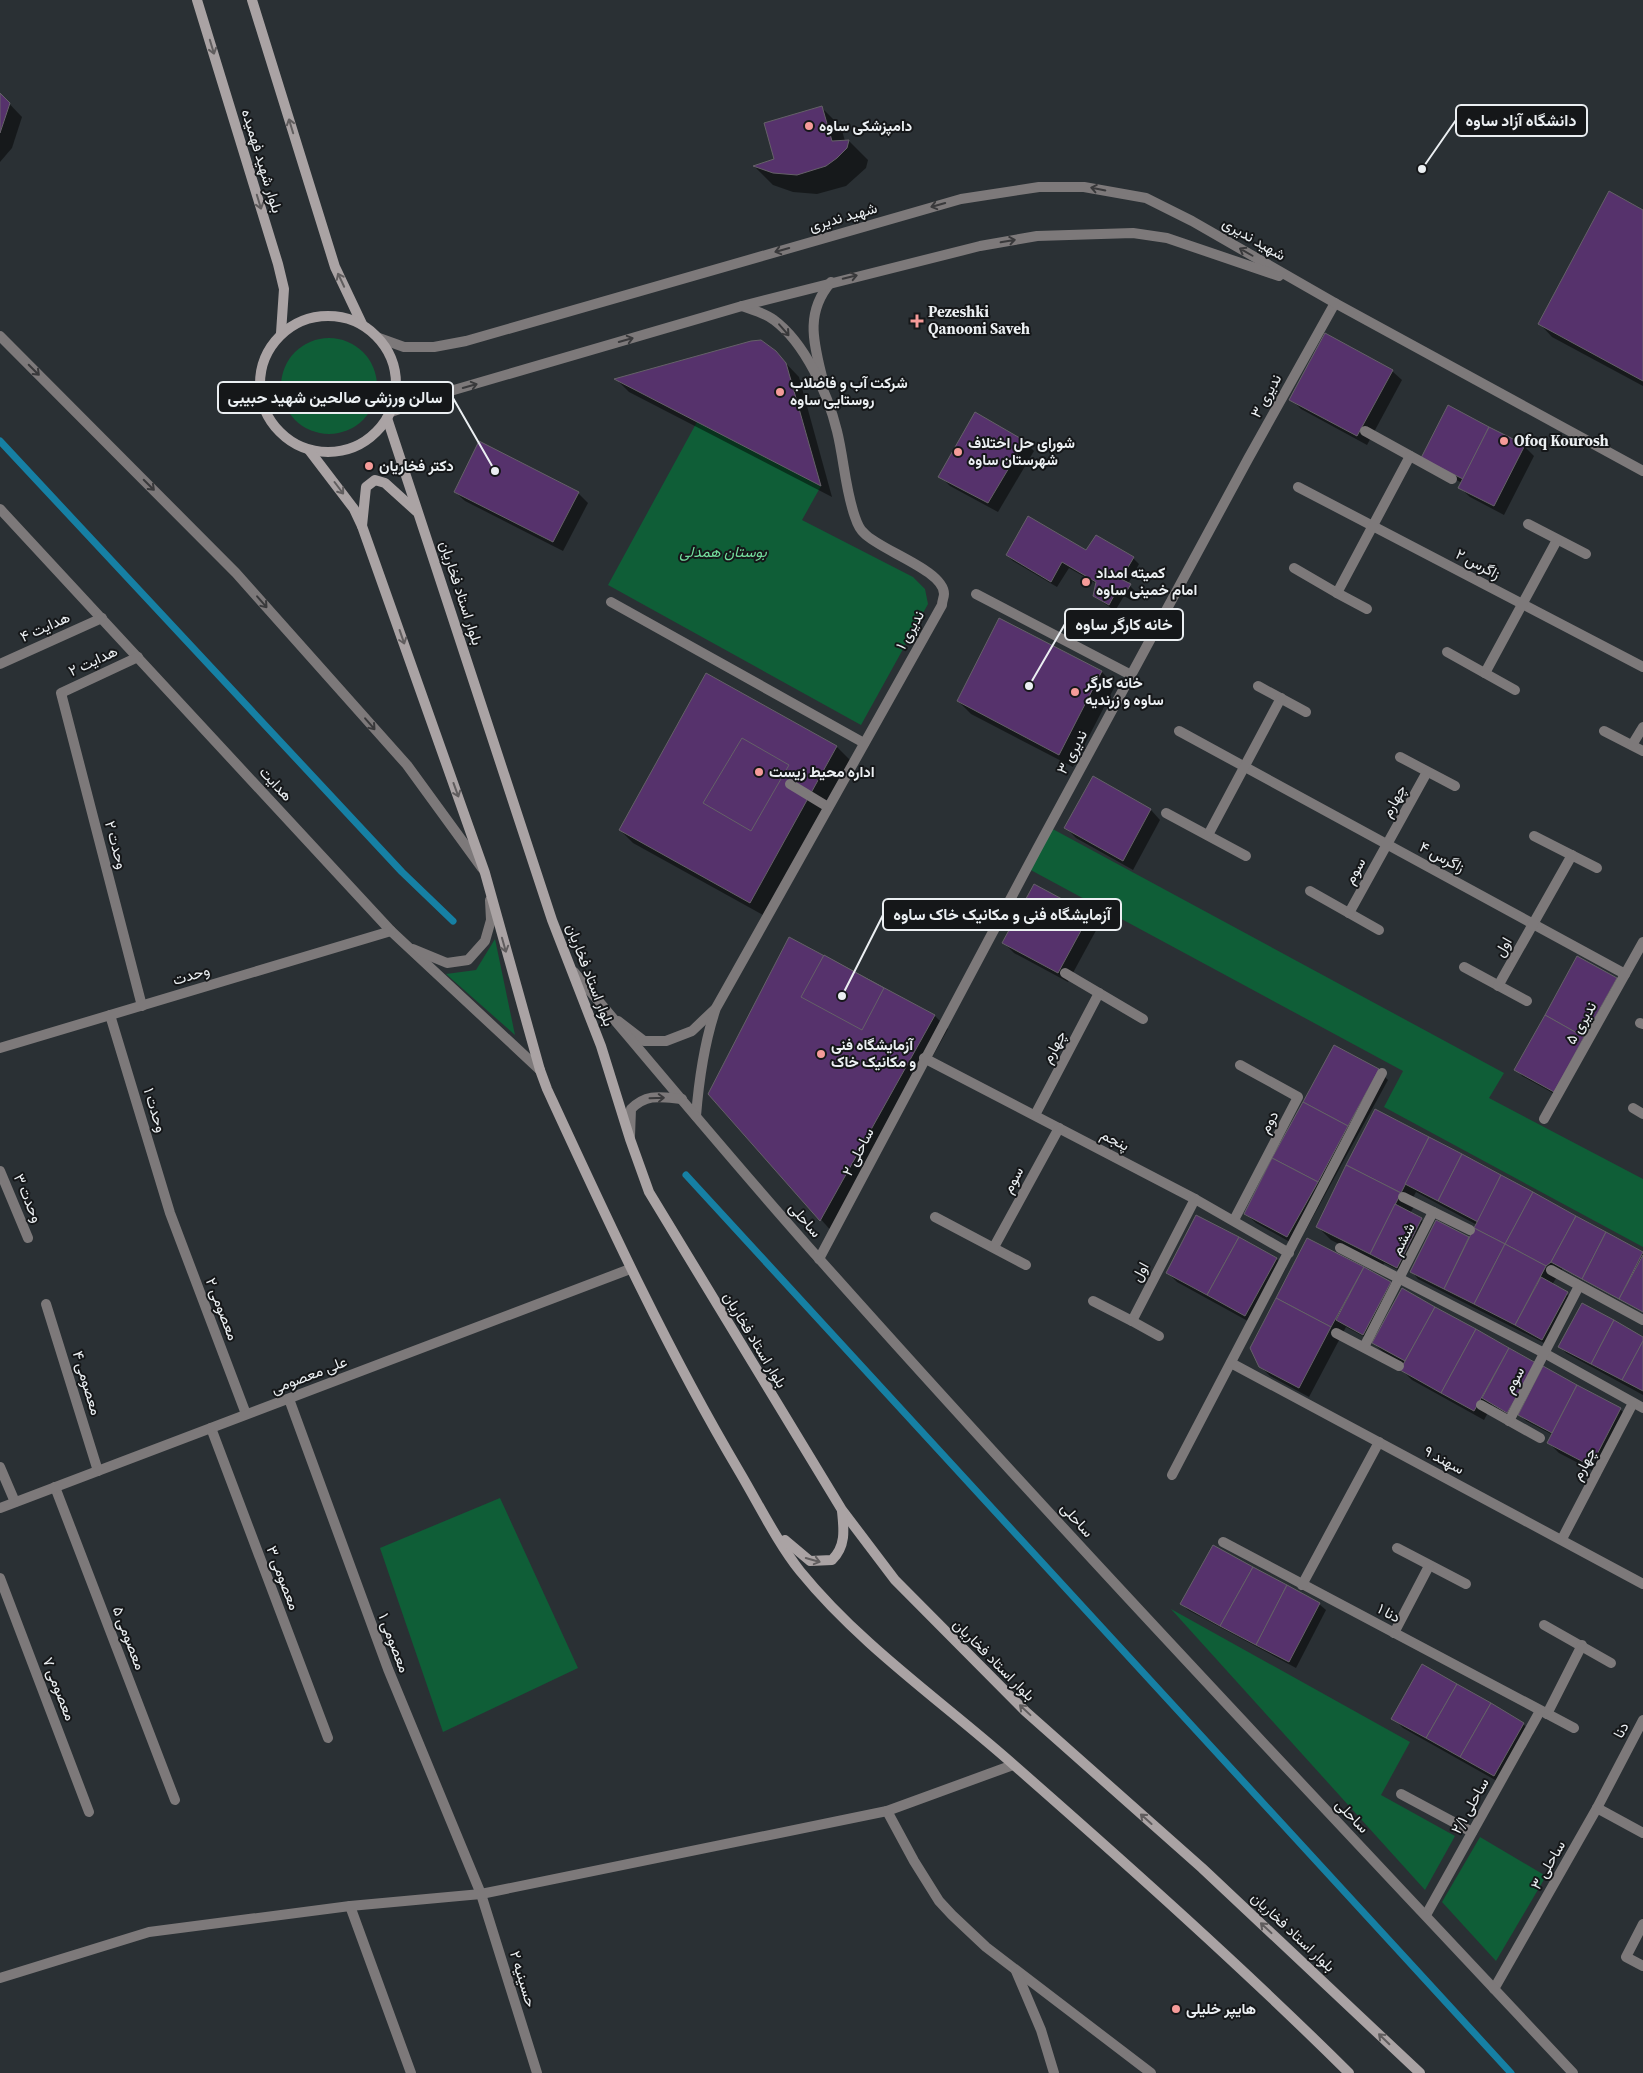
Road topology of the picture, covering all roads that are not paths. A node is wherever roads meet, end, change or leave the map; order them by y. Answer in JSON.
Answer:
{"nodes":[{"id":1,"x":197,"y":0,"type":"edge"},
{"id":2,"x":252,"y":0,"type":"edge"},
{"id":3,"x":831,"y":282,"type":"junction"},
{"id":4,"x":1304,"y":285,"type":"junction"},
{"id":5,"x":1335,"y":303,"type":"junction"},
{"id":6,"x":742,"y":306,"type":"junction"},
{"id":7,"x":362,"y":324,"type":"junction"},
{"id":8,"x":281,"y":333,"type":"junction"},
{"id":9,"x":0,"y":336,"type":"edge"},
{"id":10,"x":379,"y":338,"type":"junction"},
{"id":11,"x":826,"y":396,"type":"junction"},
{"id":12,"x":389,"y":415,"type":"junction"},
{"id":13,"x":1364,"y":431,"type":"dead end"},
{"id":14,"x":309,"y":450,"type":"junction"},
{"id":15,"x":1410,"y":456,"type":"junction"},
{"id":16,"x":1643,"y":471,"type":"edge"},
{"id":17,"x":1452,"y":479,"type":"dead end"},
{"id":18,"x":1298,"y":487,"type":"dead end"},
{"id":19,"x":0,"y":509,"type":"edge"},
{"id":20,"x":417,"y":512,"type":"junction"},
{"id":21,"x":1528,"y":524,"type":"dead end"},
{"id":22,"x":362,"y":526,"type":"junction"},
{"id":23,"x":1373,"y":526,"type":"junction"},
{"id":24,"x":1557,"y":540,"type":"junction"},
{"id":25,"x":1586,"y":554,"type":"dead end"},
{"id":26,"x":1294,"y":568,"type":"dead end"},
{"id":27,"x":1337,"y":592,"type":"junction"},
{"id":28,"x":976,"y":594,"type":"dead end"},
{"id":29,"x":612,"y":602,"type":"dead end"},
{"id":30,"x":1523,"y":605,"type":"junction"},
{"id":31,"x":1367,"y":609,"type":"dead end"},
{"id":32,"x":102,"y":618,"type":"junction"},
{"id":33,"x":1447,"y":652,"type":"dead end"},
{"id":34,"x":138,"y":656,"type":"junction"},
{"id":35,"x":0,"y":664,"type":"edge"},
{"id":36,"x":1643,"y":667,"type":"edge"},
{"id":37,"x":1485,"y":673,"type":"junction"},
{"id":38,"x":1131,"y":675,"type":"junction"},
{"id":39,"x":1258,"y":686,"type":"dead end"},
{"id":40,"x":1515,"y":690,"type":"dead end"},
{"id":41,"x":61,"y":693,"type":"joint"},
{"id":42,"x":1281,"y":698,"type":"junction"},
{"id":43,"x":1306,"y":712,"type":"dead end"},
{"id":44,"x":1643,"y":727,"type":"edge"},
{"id":45,"x":1179,"y":730,"type":"dead end"},
{"id":46,"x":1604,"y":731,"type":"dead end"},
{"id":47,"x":864,"y":743,"type":"junction"},
{"id":48,"x":1632,"y":745,"type":"junction"},
{"id":49,"x":1643,"y":751,"type":"edge"},
{"id":50,"x":1400,"y":757,"type":"dead end"},
{"id":51,"x":1244,"y":766,"type":"junction"},
{"id":52,"x":1427,"y":772,"type":"junction"},
{"id":53,"x":790,"y":784,"type":"dead end"},
{"id":54,"x":1455,"y":786,"type":"dead end"},
{"id":55,"x":828,"y":807,"type":"junction"},
{"id":56,"x":1166,"y":813,"type":"dead end"},
{"id":57,"x":1208,"y":835,"type":"junction"},
{"id":58,"x":1534,"y":836,"type":"dead end"},
{"id":59,"x":1387,"y":845,"type":"junction"},
{"id":60,"x":1246,"y":856,"type":"dead end"},
{"id":61,"x":1572,"y":856,"type":"junction"},
{"id":62,"x":1597,"y":868,"type":"dead end"},
{"id":63,"x":485,"y":873,"type":"junction"},
{"id":64,"x":1310,"y":891,"type":"dead end"},
{"id":65,"x":489,"y":892,"type":"junction"},
{"id":66,"x":1348,"y":913,"type":"junction"},
{"id":67,"x":1534,"y":924,"type":"junction"},
{"id":68,"x":1379,"y":930,"type":"dead end"},
{"id":69,"x":391,"y":931,"type":"junction"},
{"id":70,"x":1643,"y":942,"type":"edge"},
{"id":71,"x":405,"y":945,"type":"junction"},
{"id":72,"x":1464,"y":967,"type":"dead end"},
{"id":73,"x":574,"y":972,"type":"junction"},
{"id":74,"x":1065,"y":973,"type":"dead end"},
{"id":75,"x":1625,"y":974,"type":"junction"},
{"id":76,"x":1498,"y":986,"type":"junction"},
{"id":77,"x":1099,"y":993,"type":"junction"},
{"id":78,"x":1527,"y":1001,"type":"dead end"},
{"id":79,"x":142,"y":1006,"type":"junction"},
{"id":80,"x":716,"y":1008,"type":"junction"},
{"id":81,"x":110,"y":1015,"type":"junction"},
{"id":82,"x":610,"y":1015,"type":"junction"},
{"id":83,"x":1143,"y":1019,"type":"dead end"},
{"id":84,"x":0,"y":1048,"type":"edge"},
{"id":85,"x":924,"y":1058,"type":"junction"},
{"id":86,"x":1240,"y":1065,"type":"dead end"},
{"id":87,"x":540,"y":1070,"type":"junction"},
{"id":88,"x":1382,"y":1073,"type":"dead end"},
{"id":89,"x":682,"y":1099,"type":"junction"},
{"id":90,"x":1633,"y":1108,"type":"dead end"},
{"id":91,"x":1643,"y":1114,"type":"edge"},
{"id":92,"x":1035,"y":1115,"type":"junction"},
{"id":93,"x":696,"y":1116,"type":"junction"},
{"id":94,"x":1544,"y":1119,"type":"dead end"},
{"id":95,"x":1059,"y":1128,"type":"junction"},
{"id":96,"x":630,"y":1139,"type":"junction"},
{"id":97,"x":0,"y":1171,"type":"edge"},
{"id":98,"x":1403,"y":1197,"type":"dead end"},
{"id":99,"x":1195,"y":1199,"type":"junction"},
{"id":100,"x":1433,"y":1212,"type":"junction"},
{"id":101,"x":170,"y":1214,"type":"joint"},
{"id":102,"x":935,"y":1217,"type":"dead end"},
{"id":103,"x":1234,"y":1220,"type":"junction"},
{"id":104,"x":1470,"y":1230,"type":"dead end"},
{"id":105,"x":28,"y":1238,"type":"dead end"},
{"id":106,"x":994,"y":1248,"type":"junction"},
{"id":107,"x":1340,"y":1248,"type":"dead end"},
{"id":108,"x":1289,"y":1253,"type":"junction"},
{"id":109,"x":819,"y":1259,"type":"junction"},
{"id":110,"x":1026,"y":1265,"type":"dead end"},
{"id":111,"x":630,"y":1269,"type":"junction"},
{"id":112,"x":1551,"y":1270,"type":"dead end"},
{"id":113,"x":1400,"y":1278,"type":"junction"},
{"id":114,"x":1579,"y":1286,"type":"junction"},
{"id":115,"x":1093,"y":1301,"type":"dead end"},
{"id":116,"x":46,"y":1304,"type":"dead end"},
{"id":117,"x":1643,"y":1320,"type":"edge"},
{"id":118,"x":1132,"y":1321,"type":"junction"},
{"id":119,"x":1336,"y":1333,"type":"dead end"},
{"id":120,"x":1159,"y":1336,"type":"dead end"},
{"id":121,"x":1364,"y":1347,"type":"junction"},
{"id":122,"x":1546,"y":1354,"type":"junction"},
{"id":123,"x":1231,"y":1363,"type":"junction"},
{"id":124,"x":1399,"y":1366,"type":"dead end"},
{"id":125,"x":289,"y":1399,"type":"junction"},
{"id":126,"x":1633,"y":1403,"type":"junction"},
{"id":127,"x":1481,"y":1405,"type":"dead end"},
{"id":128,"x":1643,"y":1408,"type":"edge"},
{"id":129,"x":246,"y":1414,"type":"junction"},
{"id":130,"x":1509,"y":1421,"type":"junction"},
{"id":131,"x":211,"y":1428,"type":"junction"},
{"id":132,"x":1540,"y":1438,"type":"dead end"},
{"id":133,"x":1379,"y":1442,"type":"junction"},
{"id":134,"x":0,"y":1467,"type":"edge"},
{"id":135,"x":98,"y":1471,"type":"junction"},
{"id":136,"x":1172,"y":1475,"type":"dead end"},
{"id":137,"x":55,"y":1487,"type":"junction"},
{"id":138,"x":15,"y":1502,"type":"junction"},
{"id":139,"x":0,"y":1508,"type":"edge"},
{"id":140,"x":842,"y":1510,"type":"junction"},
{"id":141,"x":775,"y":1531,"type":"junction"},
{"id":142,"x":1562,"y":1539,"type":"junction"},
{"id":143,"x":1224,"y":1542,"type":"dead end"},
{"id":144,"x":1397,"y":1548,"type":"dead end"},
{"id":145,"x":1429,"y":1566,"type":"junction"},
{"id":146,"x":0,"y":1578,"type":"edge"},
{"id":147,"x":1466,"y":1584,"type":"dead end"},
{"id":148,"x":1643,"y":1584,"type":"edge"},
{"id":149,"x":1302,"y":1585,"type":"junction"},
{"id":150,"x":1544,"y":1626,"type":"dead end"},
{"id":151,"x":1394,"y":1633,"type":"junction"},
{"id":152,"x":1582,"y":1645,"type":"junction"},
{"id":153,"x":1611,"y":1662,"type":"dead end"},
{"id":154,"x":1544,"y":1712,"type":"junction"},
{"id":155,"x":1643,"y":1720,"type":"edge"},
{"id":156,"x":1574,"y":1728,"type":"dead end"},
{"id":157,"x":328,"y":1738,"type":"dead end"},
{"id":158,"x":1625,"y":1754,"type":"joint"},
{"id":159,"x":1013,"y":1765,"type":"junction"},
{"id":160,"x":1401,"y":1794,"type":"dead end"},
{"id":161,"x":176,"y":1800,"type":"dead end"},
{"id":162,"x":1597,"y":1808,"type":"junction"},
{"id":163,"x":887,"y":1811,"type":"junction"},
{"id":164,"x":90,"y":1812,"type":"dead end"},
{"id":165,"x":1472,"y":1832,"type":"junction"},
{"id":166,"x":1643,"y":1832,"type":"edge"},
{"id":167,"x":481,"y":1894,"type":"junction"},
{"id":168,"x":350,"y":1906,"type":"junction"},
{"id":169,"x":1426,"y":1915,"type":"junction"},
{"id":170,"x":1643,"y":1924,"type":"edge"},
{"id":171,"x":1643,"y":1966,"type":"edge"},
{"id":172,"x":1015,"y":1968,"type":"junction"},
{"id":173,"x":0,"y":1978,"type":"edge"},
{"id":174,"x":1494,"y":1989,"type":"junction"},
{"id":175,"x":410,"y":2073,"type":"edge"},
{"id":176,"x":537,"y":2073,"type":"edge"},
{"id":177,"x":1054,"y":2073,"type":"edge"},
{"id":178,"x":1152,"y":2073,"type":"edge"},
{"id":179,"x":1349,"y":2073,"type":"edge"},
{"id":180,"x":1420,"y":2073,"type":"edge"},
{"id":181,"x":1573,"y":2073,"type":"edge"}],
"edges":[{"from":1,"to":8,"type":"main road","name":"بلوار شهید فهمیده","one_way":true},
{"from":7,"to":2,"type":"main road","one_way":true},
{"from":3,"to":4,"type":"street","name":"شهید ندیری","one_way":true},
{"from":3,"to":6,"type":"street","name":"شهید ندیری"},
{"from":3,"to":11,"type":"street"},
{"from":4,"to":5,"type":"street","name":"شهید ندیری"},
{"from":4,"to":10,"type":"street","name":"شهید ندیری","one_way":true},
{"from":5,"to":16,"type":"street","name":"شهید ندیری"},
{"from":5,"to":38,"type":"street","name":"ندیری ۳"},
{"from":6,"to":11,"type":"street","name":"ندیری ۱","one_way":true},
{"from":12,"to":6,"type":"street","name":"شهید ندیری","one_way":true},
{"from":7,"to":8,"type":"main road"},
{"from":7,"to":10,"type":"main road"},
{"from":8,"to":14,"type":"main road"},
{"from":9,"to":63,"type":"street","one_way":true},
{"from":10,"to":12,"type":"main road"},
{"from":11,"to":47,"type":"street","name":"ندیری ۱"},
{"from":12,"to":14,"type":"main road"},
{"from":12,"to":20,"type":"main road","name":"بلوار استاد فخاریان"},
{"from":13,"to":15,"type":"street"},
{"from":14,"to":22,"type":"main road","one_way":true},
{"from":15,"to":17,"type":"street"},
{"from":15,"to":23,"type":"street"},
{"from":18,"to":23,"type":"street","name":"زاگرس ۲"},
{"from":19,"to":32,"type":"street","name":"هدایت"},
{"from":20,"to":22,"type":"main road"},
{"from":20,"to":73,"type":"main road","name":"بلوار استاد فخاریان"},
{"from":21,"to":24,"type":"street"},
{"from":22,"to":63,"type":"main road","one_way":true},
{"from":23,"to":27,"type":"street"},
{"from":23,"to":30,"type":"street","name":"زاگرس ۲"},
{"from":24,"to":25,"type":"street"},
{"from":24,"to":30,"type":"street"},
{"from":26,"to":27,"type":"street"},
{"from":27,"to":31,"type":"street"},
{"from":28,"to":38,"type":"street"},
{"from":29,"to":47,"type":"street"},
{"from":30,"to":36,"type":"street","name":"زاگرس ۲"},
{"from":30,"to":37,"type":"street"},
{"from":32,"to":34,"type":"street","name":"هدایت"},
{"from":32,"to":35,"type":"street","name":"هدایت ۴"},
{"from":33,"to":37,"type":"street"},
{"from":34,"to":41,"type":"street","name":"هدایت ۲"},
{"from":34,"to":69,"type":"street","name":"هدایت"},
{"from":37,"to":40,"type":"street"},
{"from":38,"to":85,"type":"street","name":"ندیری ۳"},
{"from":39,"to":42,"type":"street"},
{"from":41,"to":79,"type":"street","name":"وحدت ۲"},
{"from":42,"to":43,"type":"street"},
{"from":42,"to":51,"type":"street"},
{"from":44,"to":48,"type":"street"},
{"from":45,"to":51,"type":"street","name":"زاگرس ۴"},
{"from":46,"to":48,"type":"street"},
{"from":47,"to":55,"type":"street","name":"ندیری ۱"},
{"from":48,"to":49,"type":"street"},
{"from":50,"to":52,"type":"street"},
{"from":51,"to":57,"type":"street"},
{"from":51,"to":59,"type":"street","name":"زاگرس ۴"},
{"from":52,"to":54,"type":"street"},
{"from":52,"to":59,"type":"street","name":"چهارم"},
{"from":53,"to":55,"type":"street"},
{"from":55,"to":80,"type":"street","name":"ندیری ۱"},
{"from":56,"to":57,"type":"street"},
{"from":57,"to":60,"type":"street"},
{"from":58,"to":61,"type":"street"},
{"from":59,"to":66,"type":"street","name":"سوم"},
{"from":59,"to":67,"type":"street","name":"زاگرس ۴"},
{"from":61,"to":62,"type":"street"},
{"from":61,"to":67,"type":"street"},
{"from":63,"to":65,"type":"main road"},
{"from":64,"to":66,"type":"street"},
{"from":65,"to":71,"type":"street"},
{"from":65,"to":87,"type":"main road","one_way":true},
{"from":66,"to":68,"type":"street"},
{"from":67,"to":75,"type":"street","name":"زاگرس ۴"},
{"from":67,"to":76,"type":"street","name":"اول"},
{"from":69,"to":71,"type":"street","name":"هدایت"},
{"from":69,"to":79,"type":"street","name":"وحدت"},
{"from":70,"to":75,"type":"street","name":"ندیری ۵"},
{"from":71,"to":87,"type":"street","name":"هدایت"},
{"from":72,"to":76,"type":"street"},
{"from":73,"to":82,"type":"street","name":"ساحلی"},
{"from":73,"to":96,"type":"main road","name":"بلوار استاد فخاریان"},
{"from":74,"to":77,"type":"street"},
{"from":75,"to":94,"type":"street","name":"ندیری ۵"},
{"from":76,"to":78,"type":"street"},
{"from":77,"to":83,"type":"street"},
{"from":77,"to":92,"type":"street","name":"چهارم"},
{"from":79,"to":81,"type":"street","name":"وحدت"},
{"from":80,"to":82,"type":"street"},
{"from":80,"to":93,"type":"street"},
{"from":81,"to":84,"type":"street","name":"وحدت"},
{"from":81,"to":101,"type":"street","name":"وحدت ۱"},
{"from":82,"to":89,"type":"street","name":"ساحلی"},
{"from":85,"to":92,"type":"street","name":"پنجم"},
{"from":85,"to":109,"type":"street","name":"ساحلی ۲"},
{"from":86,"to":103,"type":"street","name":"دوم"},
{"from":87,"to":111,"type":"main road"},
{"from":88,"to":108,"type":"street"},
{"from":89,"to":93,"type":"street","name":"ساحلی"},
{"from":96,"to":89,"type":"street","one_way":true},
{"from":90,"to":91,"type":"street"},
{"from":92,"to":95,"type":"street","name":"پنجم"},
{"from":93,"to":109,"type":"street","name":"ساحلی"},
{"from":95,"to":99,"type":"street","name":"پنجم"},
{"from":95,"to":106,"type":"street","name":"سوم"},
{"from":96,"to":140,"type":"main road","name":"بلوار استاد فخاریان"},
{"from":97,"to":105,"type":"street","name":"وحدت ۳"},
{"from":98,"to":100,"type":"street","name":"ششم"},
{"from":99,"to":103,"type":"street","name":"پنجم"},
{"from":99,"to":118,"type":"street","name":"اول"},
{"from":100,"to":104,"type":"street","name":"ششم"},
{"from":100,"to":113,"type":"street","name":"ششم"},
{"from":101,"to":129,"type":"street","name":"معصومی ۲"},
{"from":102,"to":106,"type":"street"},
{"from":103,"to":108,"type":"street","name":"پنجم"},
{"from":106,"to":110,"type":"street"},
{"from":107,"to":113,"type":"street"},
{"from":108,"to":123,"type":"street"},
{"from":109,"to":169,"type":"street","name":"ساحلی"},
{"from":111,"to":125,"type":"street","name":"علی معصومی"},
{"from":111,"to":141,"type":"main road"},
{"from":112,"to":114,"type":"street"},
{"from":113,"to":121,"type":"street"},
{"from":113,"to":122,"type":"street"},
{"from":114,"to":117,"type":"street"},
{"from":114,"to":122,"type":"street"},
{"from":115,"to":118,"type":"street"},
{"from":116,"to":135,"type":"street","name":"معصومی ۴"},
{"from":118,"to":120,"type":"street"},
{"from":119,"to":121,"type":"street"},
{"from":121,"to":124,"type":"street"},
{"from":122,"to":126,"type":"street"},
{"from":122,"to":130,"type":"street","name":"سوم"},
{"from":123,"to":133,"type":"street","name":"سهند ۹"},
{"from":123,"to":136,"type":"street"},
{"from":125,"to":129,"type":"street","name":"علی معصومی"},
{"from":125,"to":167,"type":"street","name":"معصومی ۱"},
{"from":126,"to":128,"type":"street"},
{"from":126,"to":142,"type":"street","name":"چهارم"},
{"from":127,"to":130,"type":"street"},
{"from":129,"to":131,"type":"street","name":"علی معصومی"},
{"from":130,"to":132,"type":"street"},
{"from":131,"to":135,"type":"street","name":"علی معصومی"},
{"from":131,"to":157,"type":"street","name":"معصومی ۳"},
{"from":133,"to":142,"type":"street","name":"سهند ۹"},
{"from":133,"to":149,"type":"street"},
{"from":134,"to":138,"type":"street"},
{"from":135,"to":137,"type":"street","name":"علی معصومی"},
{"from":137,"to":138,"type":"street","name":"علی معصومی"},
{"from":137,"to":161,"type":"street","name":"معصومی ۵"},
{"from":138,"to":139,"type":"street","name":"علی معصومی"},
{"from":141,"to":140,"type":"main road","one_way":true},
{"from":180,"to":140,"type":"main road","name":"بلوار استاد فخاریان","one_way":true},
{"from":141,"to":159,"type":"main road"},
{"from":142,"to":148,"type":"street","name":"سهند ۹"},
{"from":143,"to":149,"type":"street","name":"دنا ۱"},
{"from":144,"to":145,"type":"street"},
{"from":145,"to":147,"type":"street"},
{"from":145,"to":151,"type":"street"},
{"from":146,"to":164,"type":"street","name":"معصومی ۷"},
{"from":149,"to":151,"type":"street","name":"دنا ۱"},
{"from":150,"to":152,"type":"street"},
{"from":151,"to":154,"type":"street","name":"دنا ۱"},
{"from":152,"to":153,"type":"street"},
{"from":152,"to":154,"type":"street","name":"ساحلی ۲/۱"},
{"from":154,"to":156,"type":"street","name":"دنا ۱"},
{"from":154,"to":165,"type":"street","name":"ساحلی ۲/۱"},
{"from":155,"to":158,"type":"street","name":"دنا"},
{"from":158,"to":162,"type":"street","name":"ساحلی ۳"},
{"from":159,"to":163,"type":"street"},
{"from":159,"to":179,"type":"main road"},
{"from":160,"to":165,"type":"street"},
{"from":162,"to":166,"type":"street"},
{"from":162,"to":174,"type":"street","name":"ساحلی ۳"},
{"from":163,"to":167,"type":"street"},
{"from":163,"to":172,"type":"street"},
{"from":165,"to":169,"type":"street","name":"ساحلی ۲/۱"},
{"from":167,"to":168,"type":"street"},
{"from":167,"to":176,"type":"street","name":"حسینیه ۲"},
{"from":168,"to":173,"type":"street"},
{"from":168,"to":175,"type":"street"},
{"from":169,"to":174,"type":"street","name":"ساحلی"},
{"from":170,"to":171,"type":"street"},
{"from":172,"to":177,"type":"street"},
{"from":172,"to":178,"type":"street"},
{"from":174,"to":181,"type":"street","name":"ساحلی"}]}
